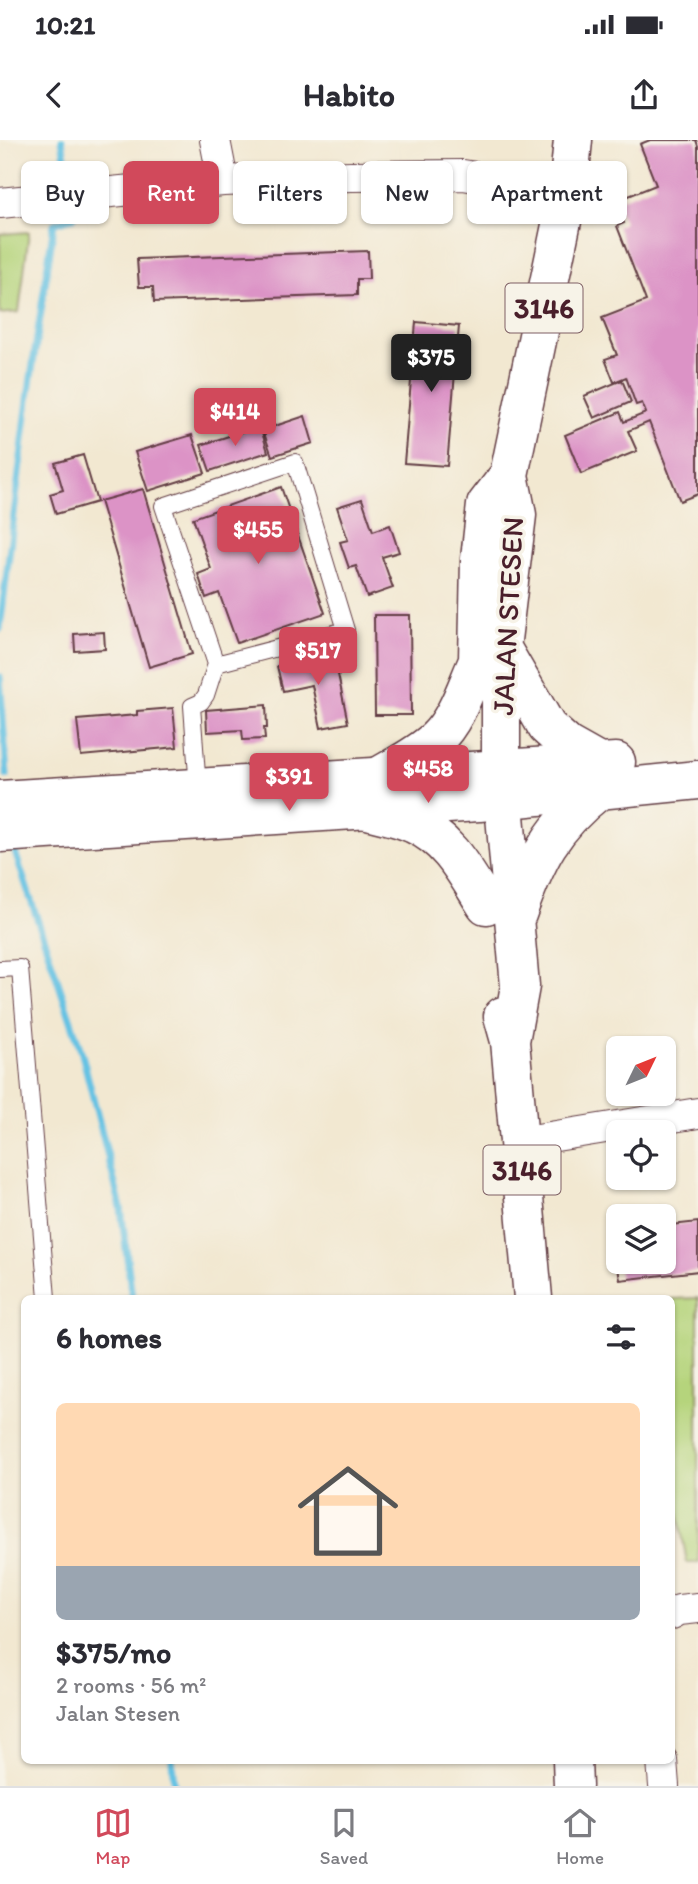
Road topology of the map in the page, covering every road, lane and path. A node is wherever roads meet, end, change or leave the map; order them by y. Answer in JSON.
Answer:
{"nodes":[{"id":1,"x":215,"y":140,"type":"edge"},
{"id":2,"x":573,"y":140,"type":"edge"},
{"id":3,"x":571,"y":161,"type":"edge"},
{"id":4,"x":467,"y":176,"type":"edge"},
{"id":5,"x":223,"y":181,"type":"junction"},
{"id":6,"x":0,"y":203,"type":"edge"},
{"id":7,"x":561,"y":224,"type":"edge"},
{"id":8,"x":489,"y":654,"type":"junction"},
{"id":9,"x":216,"y":664,"type":"junction"},
{"id":10,"x":698,"y":756,"type":"edge"},
{"id":11,"x":599,"y":776,"type":"junction"},
{"id":12,"x":698,"y":780,"type":"edge"},
{"id":13,"x":490,"y":786,"type":"junction"},
{"id":14,"x":198,"y":789,"type":"junction"},
{"id":15,"x":371,"y":794,"type":"junction"},
{"id":16,"x":0,"y":800,"type":"edge"},
{"id":17,"x":0,"y":833,"type":"edge"},
{"id":18,"x":500,"y":914,"type":"junction"},
{"id":19,"x":0,"y":968,"type":"edge"},
{"id":20,"x":698,"y":1113,"type":"edge"},
{"id":21,"x":519,"y":1142,"type":"junction"},
{"id":22,"x":47,"y":1295,"type":"edge"},
{"id":23,"x":533,"y":1295,"type":"edge"},
{"id":24,"x":698,"y":1608,"type":"edge"},
{"id":25,"x":675,"y":1612,"type":"edge"},
{"id":26,"x":572,"y":1764,"type":"edge"},
{"id":27,"x":662,"y":1764,"type":"edge"},
{"id":28,"x":573,"y":1786,"type":"edge"},
{"id":29,"x":664,"y":1786,"type":"edge"}],
"edges":[{"from":1,"to":5,"type":"street"},
{"from":2,"to":3,"type":"main road","name":"JALAN STESEN","number":"3146"},
{"from":4,"to":5,"type":"street"},
{"from":5,"to":6,"type":"street"},
{"from":7,"to":8,"type":"main road","name":"JALAN STESEN","number":"3146"},
{"from":8,"to":11,"type":"main road"},
{"from":8,"to":13,"type":"main road","name":"JALAN STESEN","number":"3146"},
{"from":8,"to":15,"type":"main road"},
{"from":9,"to":9,"type":"lane"},
{"from":9,"to":14,"type":"lane"},
{"from":10,"to":11,"type":"main road"},
{"from":11,"to":12,"type":"main road"},
{"from":11,"to":13,"type":"main road"},
{"from":11,"to":18,"type":"main road"},
{"from":13,"to":15,"type":"main road"},
{"from":13,"to":18,"type":"main road","number":"3146"},
{"from":14,"to":15,"type":"main road"},
{"from":14,"to":16,"type":"main road"},
{"from":15,"to":17,"type":"main road"},
{"from":15,"to":18,"type":"main road"},
{"from":18,"to":21,"type":"main road","number":"3146"},
{"from":19,"to":22,"type":"lane"},
{"from":20,"to":21,"type":"street"},
{"from":21,"to":23,"type":"main road","number":"3146"},
{"from":24,"to":25,"type":"street"},
{"from":26,"to":28,"type":"main road"},
{"from":27,"to":29,"type":"street"}]}
